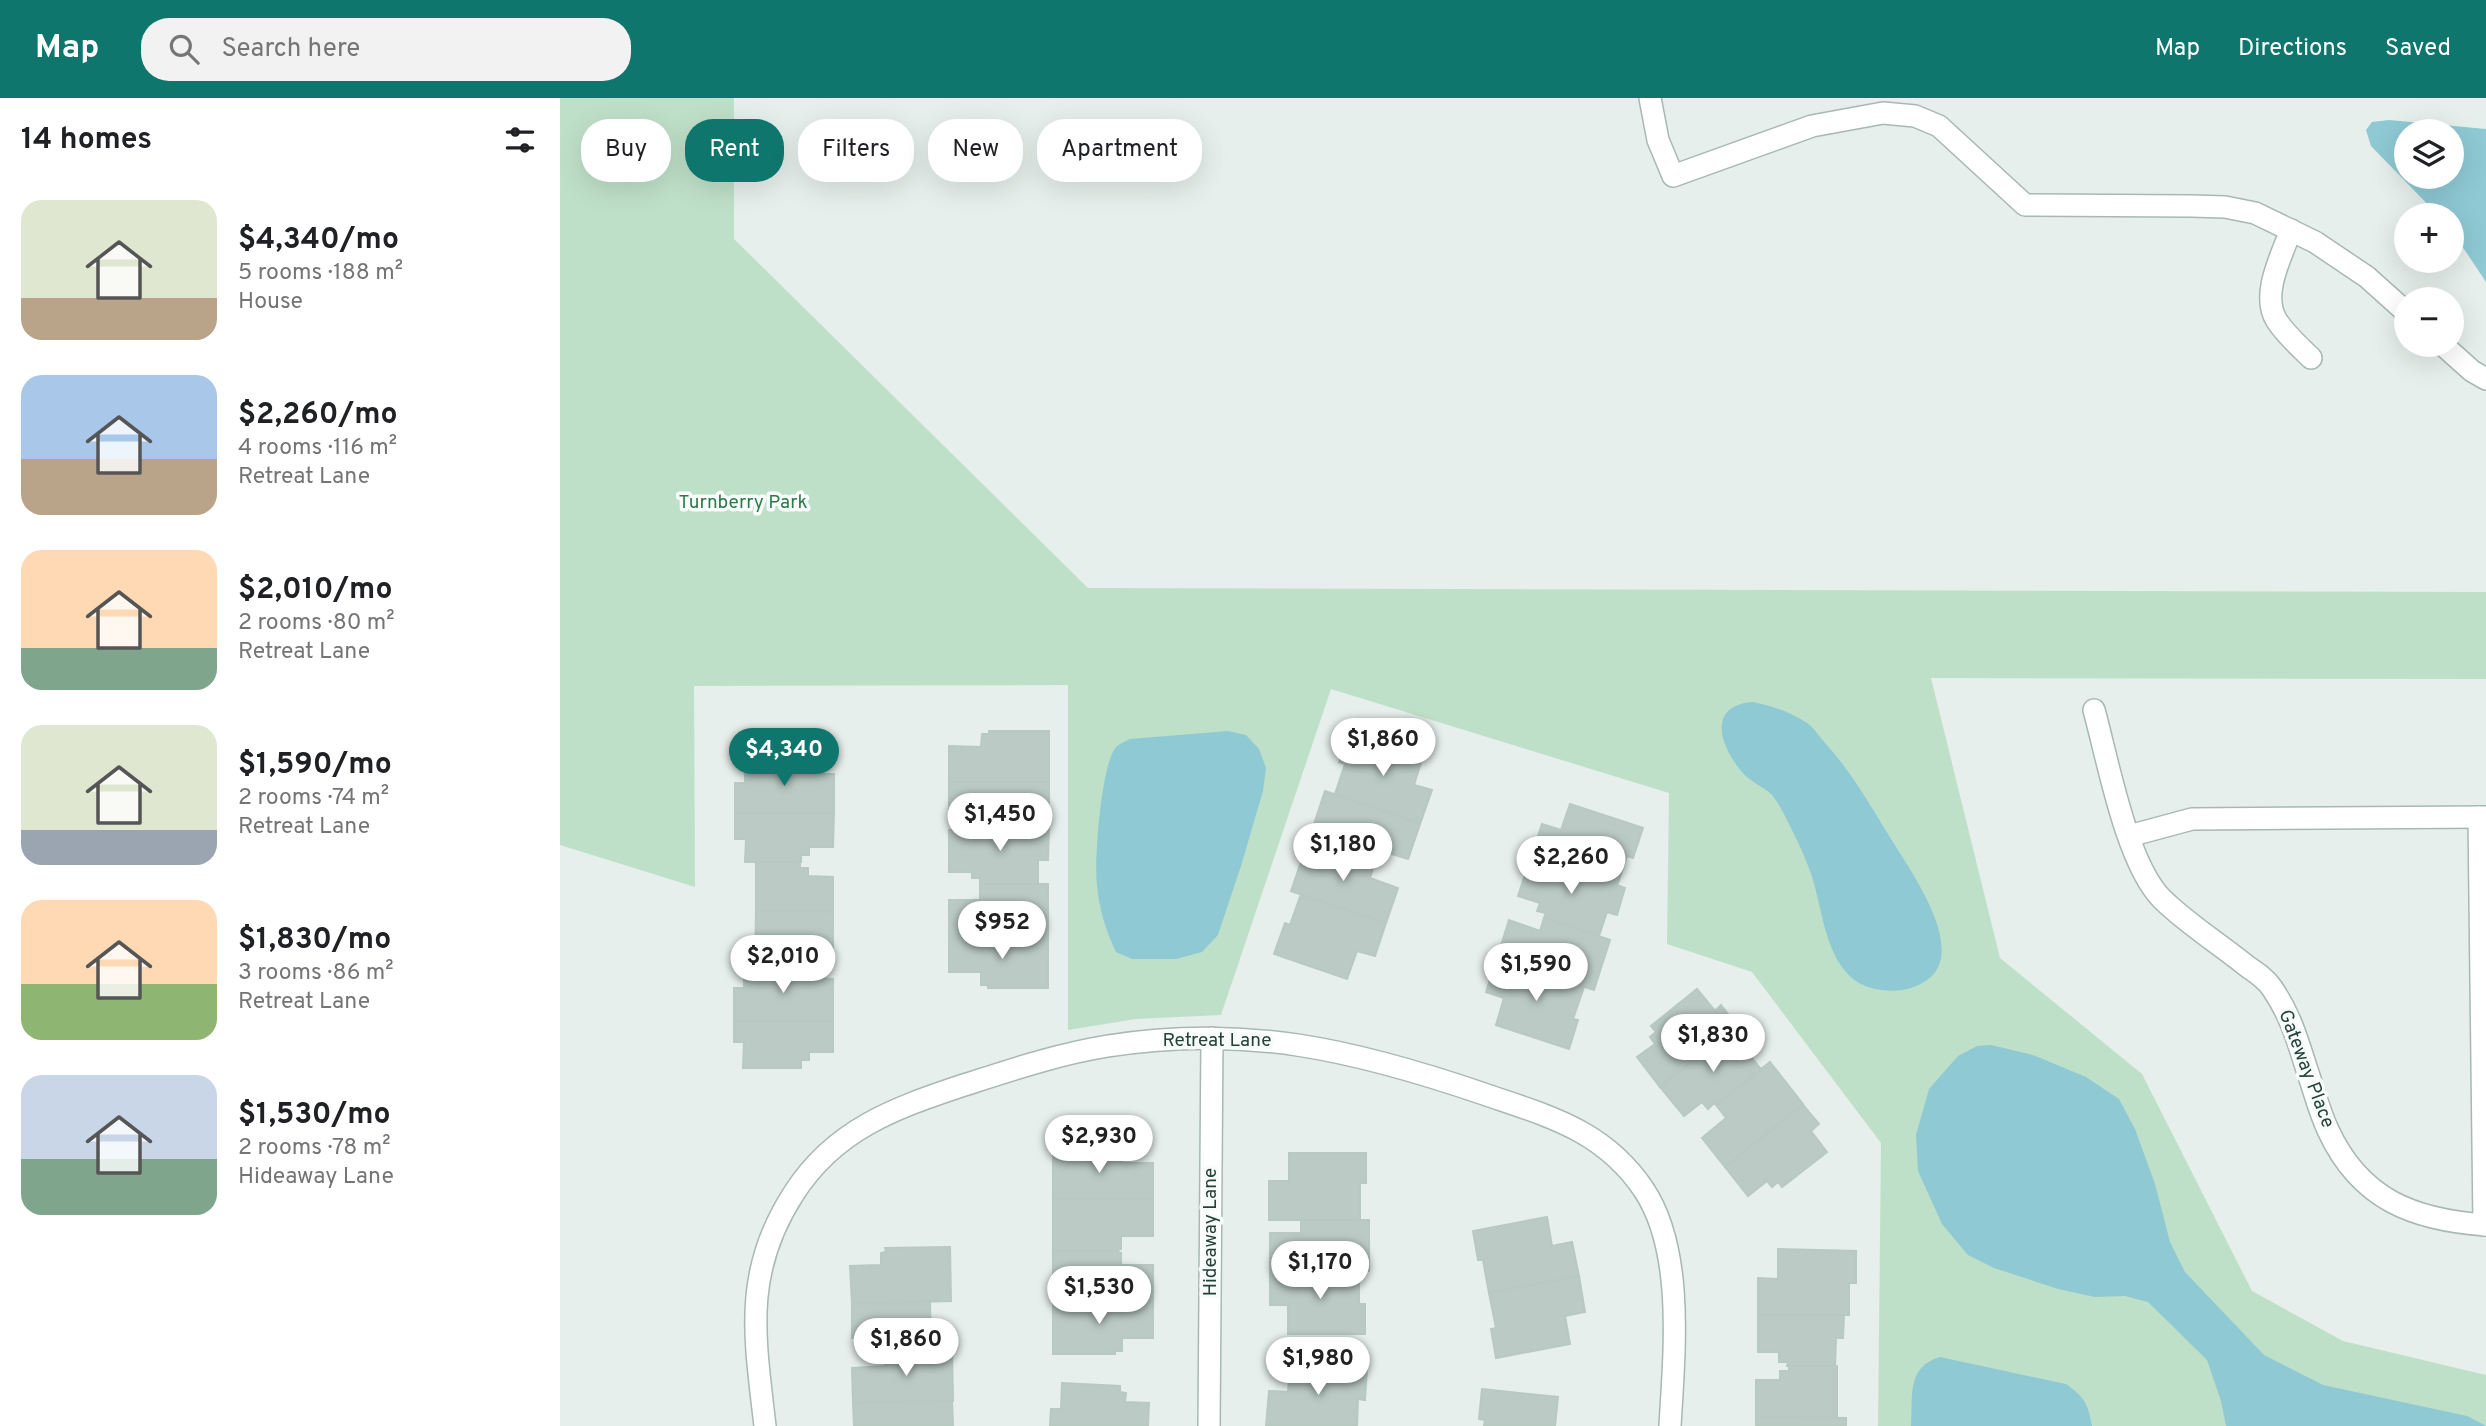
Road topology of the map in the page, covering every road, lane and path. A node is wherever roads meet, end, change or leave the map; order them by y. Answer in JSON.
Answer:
{"nodes":[{"id":1,"x":1650,"y":98,"type":"edge"},
{"id":2,"x":2291,"y":230,"type":"junction"},
{"id":3,"x":2394,"y":301,"type":"edge"},
{"id":4,"x":2456,"y":357,"type":"edge"},
{"id":5,"x":2311,"y":358,"type":"dead end"},
{"id":6,"x":2486,"y":379,"type":"edge"},
{"id":7,"x":2094,"y":710,"type":"dead end"},
{"id":8,"x":2483,"y":817,"type":"edge"},
{"id":9,"x":2129,"y":836,"type":"junction"},
{"id":10,"x":1212,"y":1038,"type":"junction"},
{"id":11,"x":2485,"y":1225,"type":"edge"},
{"id":12,"x":765,"y":1426,"type":"edge"},
{"id":13,"x":1209,"y":1426,"type":"edge"},
{"id":14,"x":1670,"y":1426,"type":"edge"}],
"edges":[{"from":1,"to":2,"type":"street"},
{"from":2,"to":3,"type":"street"},
{"from":2,"to":5,"type":"street"},
{"from":4,"to":6,"type":"street"},
{"from":7,"to":9,"type":"street","name":"Gateway Place"},
{"from":8,"to":9,"type":"street","name":"Gateway Place"},
{"from":8,"to":11,"type":"street","name":"Gateway Place"},
{"from":9,"to":11,"type":"street","name":"Gateway Place"},
{"from":10,"to":12,"type":"street","name":"Retreat Lane"},
{"from":10,"to":13,"type":"street","name":"Hideaway Lane"},
{"from":10,"to":14,"type":"street","name":"Retreat Lane"}]}
